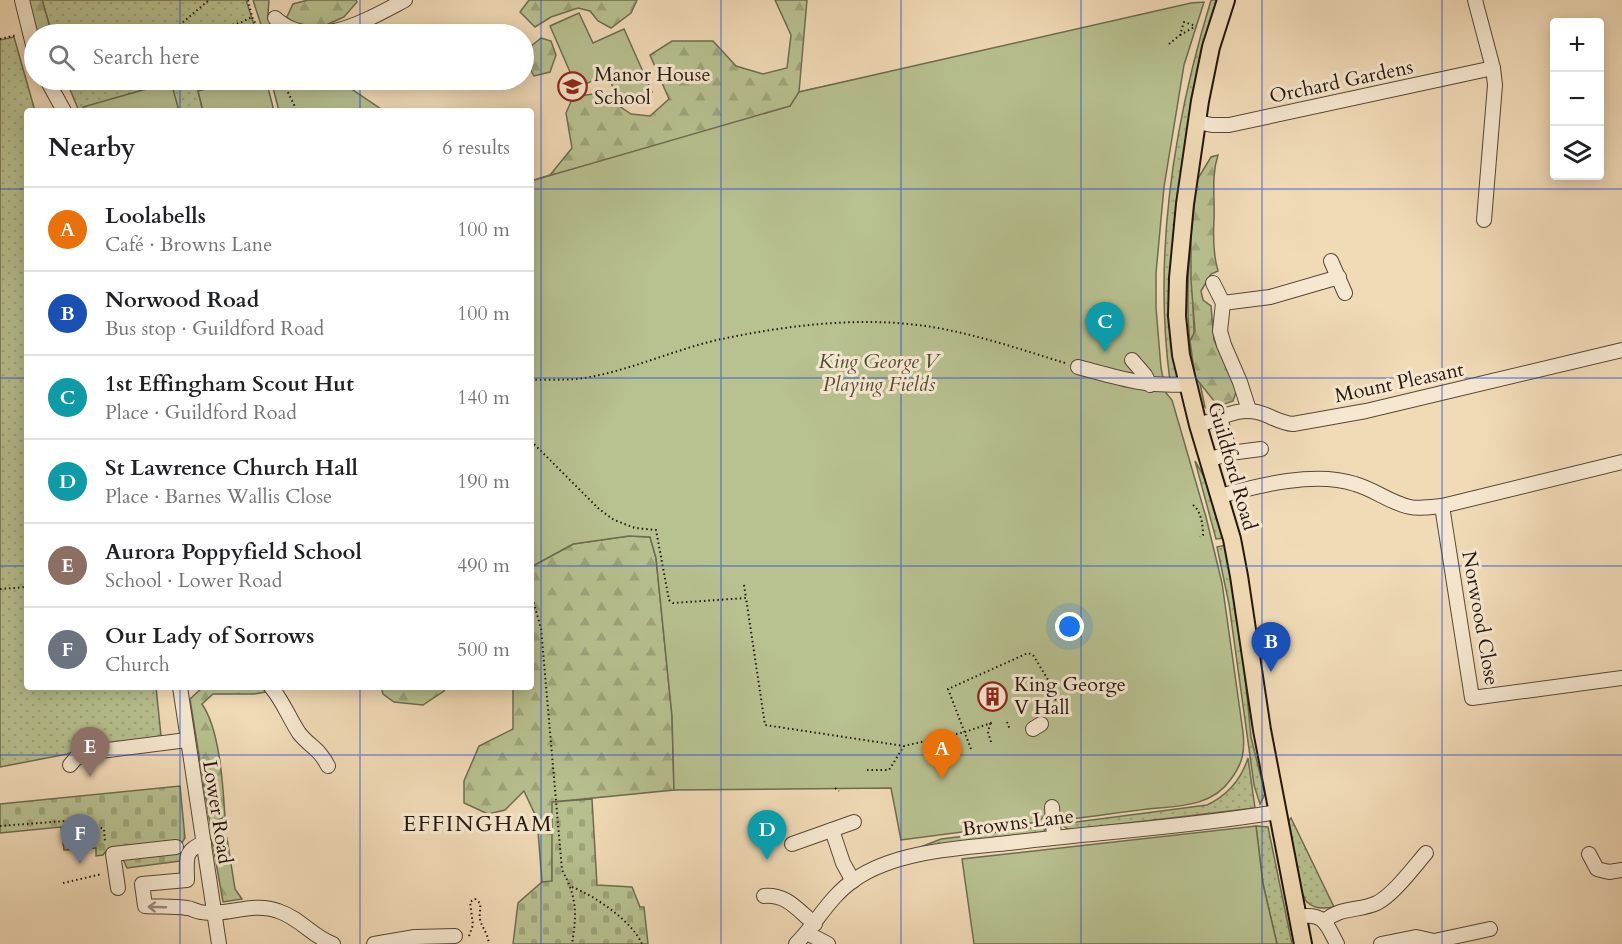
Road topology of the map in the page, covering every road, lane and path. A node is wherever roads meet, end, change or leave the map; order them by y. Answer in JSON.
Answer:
{"nodes":[{"id":1,"x":22,"y":0,"type":"edge"},
{"id":2,"x":209,"y":0,"type":"edge"},
{"id":3,"x":248,"y":0,"type":"edge"},
{"id":4,"x":405,"y":0,"type":"edge"},
{"id":5,"x":1226,"y":0,"type":"edge"},
{"id":6,"x":1476,"y":0,"type":"edge"},
{"id":7,"x":252,"y":17,"type":"junction"},
{"id":8,"x":275,"y":18,"type":"dead end"},
{"id":9,"x":27,"y":24,"type":"edge"},
{"id":10,"x":181,"y":24,"type":"edge"},
{"id":11,"x":236,"y":24,"type":"edge"},
{"id":12,"x":256,"y":24,"type":"edge"},
{"id":13,"x":281,"y":24,"type":"edge"},
{"id":14,"x":356,"y":24,"type":"edge"},
{"id":15,"x":24,"y":33,"type":"edge"},
{"id":16,"x":1180,"y":35,"type":"junction"},
{"id":17,"x":0,"y":39,"type":"edge"},
{"id":18,"x":1168,"y":44,"type":"dead end"},
{"id":19,"x":1493,"y":68,"type":"junction"},
{"id":20,"x":52,"y":90,"type":"edge"},
{"id":21,"x":287,"y":90,"type":"edge"},
{"id":22,"x":62,"y":108,"type":"edge"},
{"id":23,"x":296,"y":108,"type":"edge"},
{"id":24,"x":1197,"y":122,"type":"junction"},
{"id":25,"x":1484,"y":220,"type":"dead end"},
{"id":26,"x":1331,"y":261,"type":"dead end"},
{"id":27,"x":1339,"y":277,"type":"junction"},
{"id":28,"x":1213,"y":283,"type":"dead end"},
{"id":29,"x":1345,"y":293,"type":"dead end"},
{"id":30,"x":1223,"y":303,"type":"junction"},
{"id":31,"x":1616,"y":351,"type":"edge"},
{"id":32,"x":1132,"y":360,"type":"dead end"},
{"id":33,"x":1078,"y":367,"type":"joint"},
{"id":34,"x":534,"y":380,"type":"edge"},
{"id":35,"x":1188,"y":384,"type":"junction"},
{"id":36,"x":1150,"y":385,"type":"junction"},
{"id":37,"x":1249,"y":410,"type":"junction"},
{"id":38,"x":1220,"y":418,"type":"junction"},
{"id":39,"x":1198,"y":425,"type":"junction"},
{"id":40,"x":534,"y":444,"type":"edge"},
{"id":41,"x":1261,"y":449,"type":"dead end"},
{"id":42,"x":1230,"y":453,"type":"junction"},
{"id":43,"x":1208,"y":460,"type":"junction"},
{"id":44,"x":1622,"y":462,"type":"edge"},
{"id":45,"x":1220,"y":496,"type":"junction"},
{"id":46,"x":1193,"y":505,"type":"dead end"},
{"id":47,"x":1442,"y":506,"type":"junction"},
{"id":48,"x":1206,"y":518,"type":"dead end"},
{"id":49,"x":1201,"y":519,"type":"junction"},
{"id":50,"x":1200,"y":537,"type":"dead end"},
{"id":51,"x":744,"y":585,"type":"dead end"},
{"id":52,"x":24,"y":587,"type":"edge"},
{"id":53,"x":0,"y":589,"type":"edge"},
{"id":54,"x":746,"y":597,"type":"junction"},
{"id":55,"x":534,"y":604,"type":"edge"},
{"id":56,"x":1622,"y":678,"type":"edge"},
{"id":57,"x":180,"y":690,"type":"edge"},
{"id":58,"x":273,"y":690,"type":"edge"},
{"id":59,"x":1007,"y":722,"type":"dead end"},
{"id":60,"x":1041,"y":723,"type":"dead end"},
{"id":61,"x":1010,"y":730,"type":"dead end"},
{"id":62,"x":965,"y":732,"type":"junction"},
{"id":63,"x":187,"y":740,"type":"junction"},
{"id":64,"x":991,"y":741,"type":"dead end"},
{"id":65,"x":904,"y":746,"type":"junction"},
{"id":66,"x":971,"y":749,"type":"dead end"},
{"id":67,"x":70,"y":765,"type":"dead end"},
{"id":68,"x":328,"y":766,"type":"dead end"},
{"id":69,"x":867,"y":770,"type":"dead end"},
{"id":70,"x":836,"y":788,"type":"dead end"},
{"id":71,"x":839,"y":791,"type":"dead end"},
{"id":72,"x":1052,"y":807,"type":"dead end"},
{"id":73,"x":1277,"y":812,"type":"junction"},
{"id":74,"x":854,"y":822,"type":"dead end"},
{"id":75,"x":0,"y":826,"type":"edge"},
{"id":76,"x":832,"y":830,"type":"junction"},
{"id":77,"x":1053,"y":837,"type":"junction"},
{"id":78,"x":792,"y":844,"type":"dead end"},
{"id":79,"x":189,"y":846,"type":"junction"},
{"id":80,"x":1426,"y":853,"type":"dead end"},
{"id":81,"x":1589,"y":854,"type":"dead end"},
{"id":82,"x":114,"y":860,"type":"junction"},
{"id":83,"x":1622,"y":870,"type":"edge"},
{"id":84,"x":853,"y":880,"type":"junction"},
{"id":85,"x":63,"y":883,"type":"dead end"},
{"id":86,"x":572,"y":887,"type":"junction"},
{"id":87,"x":118,"y":888,"type":"dead end"},
{"id":88,"x":764,"y":896,"type":"dead end"},
{"id":89,"x":215,"y":912,"type":"junction"},
{"id":90,"x":1297,"y":917,"type":"junction"},
{"id":91,"x":1325,"y":921,"type":"junction"},
{"id":92,"x":811,"y":929,"type":"junction"},
{"id":93,"x":1490,"y":929,"type":"dead end"},
{"id":94,"x":461,"y":937,"type":"joint"},
{"id":95,"x":312,"y":939,"type":"edge"},
{"id":96,"x":1435,"y":943,"type":"edge"},
{"id":97,"x":219,"y":944,"type":"edge"},
{"id":98,"x":333,"y":944,"type":"edge"},
{"id":99,"x":374,"y":944,"type":"edge"},
{"id":100,"x":489,"y":944,"type":"edge"},
{"id":101,"x":572,"y":944,"type":"edge"},
{"id":102,"x":642,"y":944,"type":"edge"},
{"id":103,"x":796,"y":944,"type":"edge"},
{"id":104,"x":828,"y":944,"type":"edge"},
{"id":105,"x":1303,"y":944,"type":"edge"},
{"id":106,"x":1337,"y":944,"type":"edge"},
{"id":107,"x":1381,"y":944,"type":"edge"}],
"edges":[{"from":1,"to":9,"type":"street"},
{"from":2,"to":10,"type":"path"},
{"from":3,"to":7,"type":"path"},
{"from":4,"to":14,"type":"street"},
{"from":5,"to":24,"type":"main road","name":"Guildford Road"},
{"from":6,"to":19,"type":"street"},
{"from":7,"to":11,"type":"path"},
{"from":7,"to":12,"type":"path"},
{"from":8,"to":13,"type":"street"},
{"from":15,"to":17,"type":"path"},
{"from":16,"to":16,"type":"path"},
{"from":16,"to":18,"type":"path"},
{"from":19,"to":24,"type":"street","name":"Orchard Gardens"},
{"from":19,"to":25,"type":"street"},
{"from":20,"to":22,"type":"street"},
{"from":21,"to":23,"type":"path"},
{"from":24,"to":35,"type":"main road","name":"Guildford Road"},
{"from":26,"to":27,"type":"street"},
{"from":27,"to":29,"type":"street"},
{"from":27,"to":30,"type":"street"},
{"from":28,"to":30,"type":"street"},
{"from":30,"to":37,"type":"street"},
{"from":31,"to":37,"type":"street","name":"Mount Pleasant"},
{"from":32,"to":36,"type":"street"},
{"from":33,"to":34,"type":"path"},
{"from":33,"to":36,"type":"street"},
{"from":35,"to":36,"type":"street"},
{"from":35,"to":39,"type":"main road","name":"Guildford Road"},
{"from":37,"to":38,"type":"street"},
{"from":38,"to":39,"type":"street"},
{"from":38,"to":42,"type":"street"},
{"from":39,"to":43,"type":"main road","name":"Guildford Road"},
{"from":40,"to":54,"type":"path"},
{"from":41,"to":42,"type":"street"},
{"from":42,"to":43,"type":"street"},
{"from":43,"to":45,"type":"main road","name":"Guildford Road"},
{"from":44,"to":47,"type":"street"},
{"from":45,"to":47,"type":"street"},
{"from":45,"to":73,"type":"main road","name":"Guildford Road"},
{"from":46,"to":49,"type":"path"},
{"from":47,"to":56,"type":"street","name":"Norwood Close"},
{"from":48,"to":49,"type":"path"},
{"from":49,"to":50,"type":"path"},
{"from":51,"to":54,"type":"path"},
{"from":52,"to":53,"type":"path"},
{"from":54,"to":65,"type":"path"},
{"from":55,"to":86,"type":"path"},
{"from":57,"to":63,"type":"street","name":"Lower Road"},
{"from":58,"to":68,"type":"street"},
{"from":59,"to":61,"type":"path"},
{"from":60,"to":62,"type":"path"},
{"from":62,"to":64,"type":"path"},
{"from":62,"to":65,"type":"path"},
{"from":62,"to":66,"type":"path"},
{"from":63,"to":67,"type":"street"},
{"from":63,"to":79,"type":"street","name":"Lower Road"},
{"from":65,"to":69,"type":"path"},
{"from":70,"to":71,"type":"path"},
{"from":72,"to":77,"type":"street"},
{"from":73,"to":77,"type":"street","name":"Browns Lane"},
{"from":73,"to":90,"type":"main road","name":"Guildford Road"},
{"from":74,"to":76,"type":"street"},
{"from":75,"to":82,"type":"path"},
{"from":76,"to":78,"type":"street"},
{"from":76,"to":84,"type":"street"},
{"from":77,"to":84,"type":"street","name":"Browns Lane"},
{"from":79,"to":82,"type":"street"},
{"from":79,"to":89,"type":"street","name":"Lower Road"},
{"from":89,"to":79,"type":"street","one_way":true},
{"from":80,"to":91,"type":"street"},
{"from":81,"to":83,"type":"street"},
{"from":82,"to":85,"type":"path"},
{"from":82,"to":87,"type":"street"},
{"from":84,"to":92,"type":"street","name":"Browns Lane"},
{"from":86,"to":101,"type":"path"},
{"from":86,"to":102,"type":"path"},
{"from":88,"to":92,"type":"street"},
{"from":89,"to":95,"type":"street"},
{"from":89,"to":97,"type":"street","name":"Lower Road"},
{"from":90,"to":91,"type":"street"},
{"from":90,"to":105,"type":"main road","name":"Guildford Road"},
{"from":91,"to":106,"type":"street"},
{"from":92,"to":103,"type":"street","name":"Browns Lane"},
{"from":92,"to":104,"type":"street"},
{"from":93,"to":96,"type":"street"},
{"from":94,"to":99,"type":"street"},
{"from":94,"to":100,"type":"path"},
{"from":95,"to":98,"type":"street"},
{"from":96,"to":107,"type":"street"}]}
